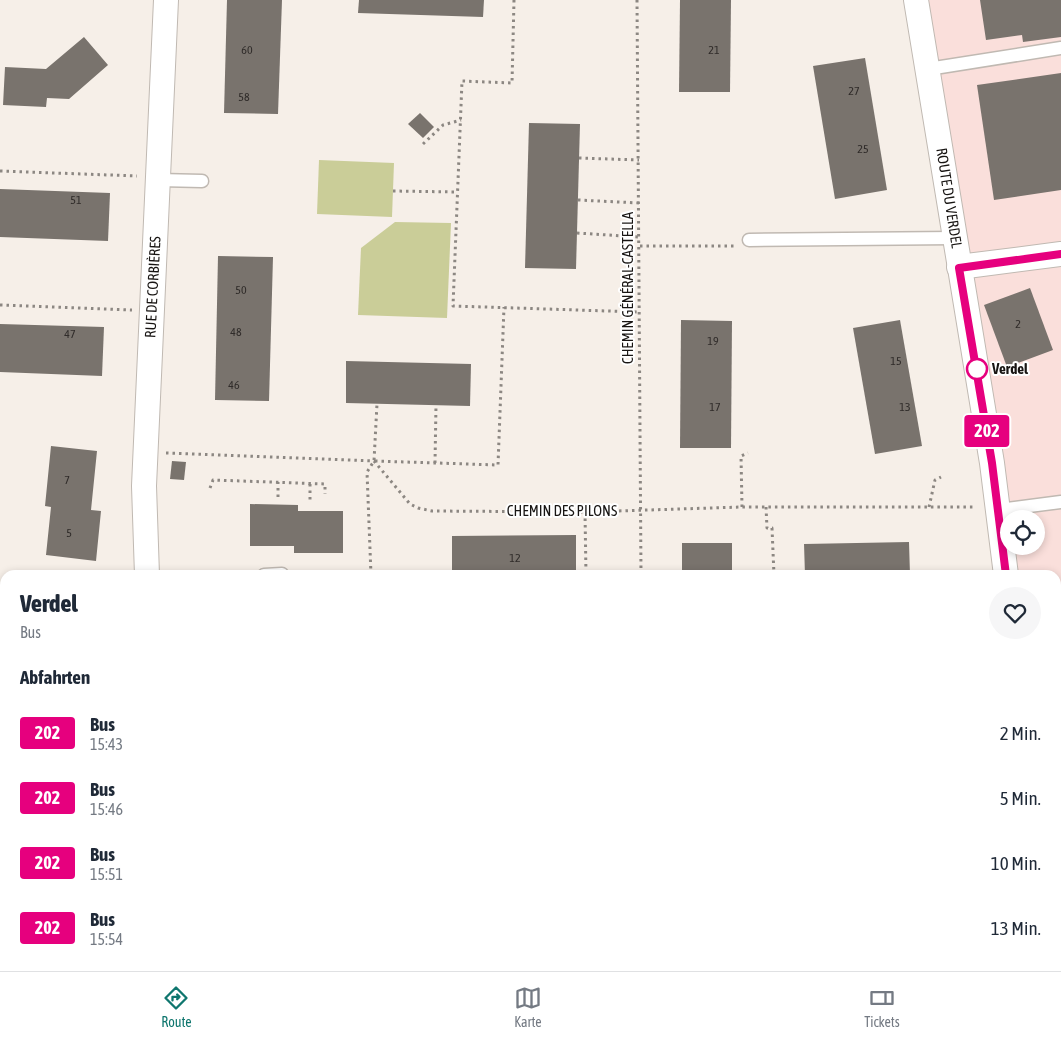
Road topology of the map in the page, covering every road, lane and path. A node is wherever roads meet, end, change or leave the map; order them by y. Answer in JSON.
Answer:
{"nodes":[{"id":1,"x":166,"y":0,"type":"edge"},
{"id":2,"x":514,"y":0,"type":"edge"},
{"id":3,"x":638,"y":0,"type":"edge"},
{"id":4,"x":916,"y":0,"type":"edge"},
{"id":5,"x":1061,"y":48,"type":"edge"},
{"id":6,"x":928,"y":69,"type":"junction"},
{"id":7,"x":461,"y":120,"type":"junction"},
{"id":8,"x":423,"y":144,"type":"dead end"},
{"id":9,"x":579,"y":158,"type":"dead end"},
{"id":10,"x":638,"y":160,"type":"junction"},
{"id":11,"x":0,"y":171,"type":"edge"},
{"id":12,"x":149,"y":178,"type":"junction"},
{"id":13,"x":202,"y":182,"type":"dead end"},
{"id":14,"x":393,"y":191,"type":"dead end"},
{"id":15,"x":458,"y":192,"type":"junction"},
{"id":16,"x":578,"y":200,"type":"dead end"},
{"id":17,"x":640,"y":204,"type":"junction"},
{"id":18,"x":577,"y":233,"type":"dead end"},
{"id":19,"x":640,"y":236,"type":"junction"},
{"id":20,"x":955,"y":238,"type":"junction"},
{"id":21,"x":744,"y":243,"type":"joint"},
{"id":22,"x":640,"y":246,"type":"junction"},
{"id":23,"x":1061,"y":254,"type":"edge"},
{"id":24,"x":959,"y":268,"type":"junction"},
{"id":25,"x":0,"y":305,"type":"edge"},
{"id":26,"x":504,"y":307,"type":"junction"},
{"id":27,"x":134,"y":310,"type":"dead end"},
{"id":28,"x":640,"y":312,"type":"junction"},
{"id":29,"x":377,"y":404,"type":"dead end"},
{"id":30,"x":436,"y":406,"type":"dead end"},
{"id":31,"x":164,"y":453,"type":"dead end"},
{"id":32,"x":748,"y":453,"type":"dead end"},
{"id":33,"x":374,"y":461,"type":"junction"},
{"id":34,"x":435,"y":463,"type":"junction"},
{"id":35,"x":942,"y":477,"type":"dead end"},
{"id":36,"x":278,"y":482,"type":"junction"},
{"id":37,"x":310,"y":484,"type":"junction"},
{"id":38,"x":210,"y":488,"type":"dead end"},
{"id":39,"x":325,"y":494,"type":"dead end"},
{"id":40,"x":278,"y":497,"type":"dead end"},
{"id":41,"x":1061,"y":502,"type":"edge"},
{"id":42,"x":310,"y":503,"type":"dead end"},
{"id":43,"x":742,"y":507,"type":"junction"},
{"id":44,"x":766,"y":507,"type":"junction"},
{"id":45,"x":929,"y":507,"type":"junction"},
{"id":46,"x":990,"y":508,"type":"junction"},
{"id":47,"x":641,"y":511,"type":"junction"},
{"id":48,"x":585,"y":512,"type":"junction"},
{"id":49,"x":147,"y":570,"type":"edge"},
{"id":50,"x":371,"y":570,"type":"edge"},
{"id":51,"x":586,"y":570,"type":"edge"},
{"id":52,"x":640,"y":570,"type":"edge"},
{"id":53,"x":774,"y":570,"type":"edge"},
{"id":54,"x":1005,"y":570,"type":"edge"}],
"edges":[{"from":1,"to":12,"type":"street","name":"RUE DE CORBIÈRES"},
{"from":2,"to":7,"type":"path"},
{"from":3,"to":10,"type":"path","name":"CHEMIN GÉNÉRAL-CASTELLA"},
{"from":4,"to":6,"type":"street","name":"ROUTE DU VERDEL"},
{"from":5,"to":6,"type":"lane"},
{"from":6,"to":20,"type":"street","name":"ROUTE DU VERDEL"},
{"from":7,"to":8,"type":"path"},
{"from":7,"to":15,"type":"path"},
{"from":9,"to":10,"type":"path"},
{"from":10,"to":17,"type":"path","name":"CHEMIN GÉNÉRAL-CASTELLA"},
{"from":11,"to":12,"type":"path"},
{"from":12,"to":13,"type":"lane"},
{"from":12,"to":49,"type":"street","name":"RUE DE CORBIÈRES"},
{"from":14,"to":15,"type":"path"},
{"from":15,"to":26,"type":"path"},
{"from":16,"to":17,"type":"path"},
{"from":17,"to":19,"type":"path","name":"CHEMIN GÉNÉRAL-CASTELLA"},
{"from":18,"to":19,"type":"path"},
{"from":19,"to":22,"type":"path","name":"CHEMIN GÉNÉRAL-CASTELLA"},
{"from":20,"to":21,"type":"lane"},
{"from":20,"to":24,"type":"street","name":"ROUTE DU VERDEL"},
{"from":21,"to":22,"type":"path"},
{"from":22,"to":28,"type":"path","name":"CHEMIN GÉNÉRAL-CASTELLA"},
{"from":23,"to":24,"type":"street"},
{"from":24,"to":46,"type":"street","name":"ROUTE DU VERDEL"},
{"from":25,"to":27,"type":"path"},
{"from":26,"to":28,"type":"path"},
{"from":26,"to":34,"type":"path"},
{"from":28,"to":47,"type":"path","name":"CHEMIN GÉNÉRAL-CASTELLA"},
{"from":29,"to":33,"type":"path"},
{"from":30,"to":34,"type":"path"},
{"from":31,"to":33,"type":"path"},
{"from":32,"to":43,"type":"path"},
{"from":33,"to":34,"type":"path"},
{"from":33,"to":48,"type":"path","name":"CHEMIN DES PILONS"},
{"from":33,"to":50,"type":"path"},
{"from":35,"to":45,"type":"path"},
{"from":36,"to":37,"type":"path"},
{"from":36,"to":38,"type":"path"},
{"from":36,"to":40,"type":"path"},
{"from":37,"to":39,"type":"path"},
{"from":37,"to":42,"type":"path"},
{"from":41,"to":46,"type":"lane"},
{"from":43,"to":44,"type":"path","name":"CHEMIN DES PILONS"},
{"from":43,"to":47,"type":"path","name":"CHEMIN DES PILONS"},
{"from":44,"to":45,"type":"path","name":"CHEMIN DES PILONS"},
{"from":44,"to":53,"type":"path"},
{"from":45,"to":46,"type":"path","name":"CHEMIN DES PILONS"},
{"from":46,"to":54,"type":"street","name":"ROUTE DU VERDEL"},
{"from":47,"to":48,"type":"path","name":"CHEMIN DES PILONS"},
{"from":47,"to":52,"type":"path","name":"CHEMIN GÉNÉRAL-CASTELLA"},
{"from":48,"to":51,"type":"path"}]}
